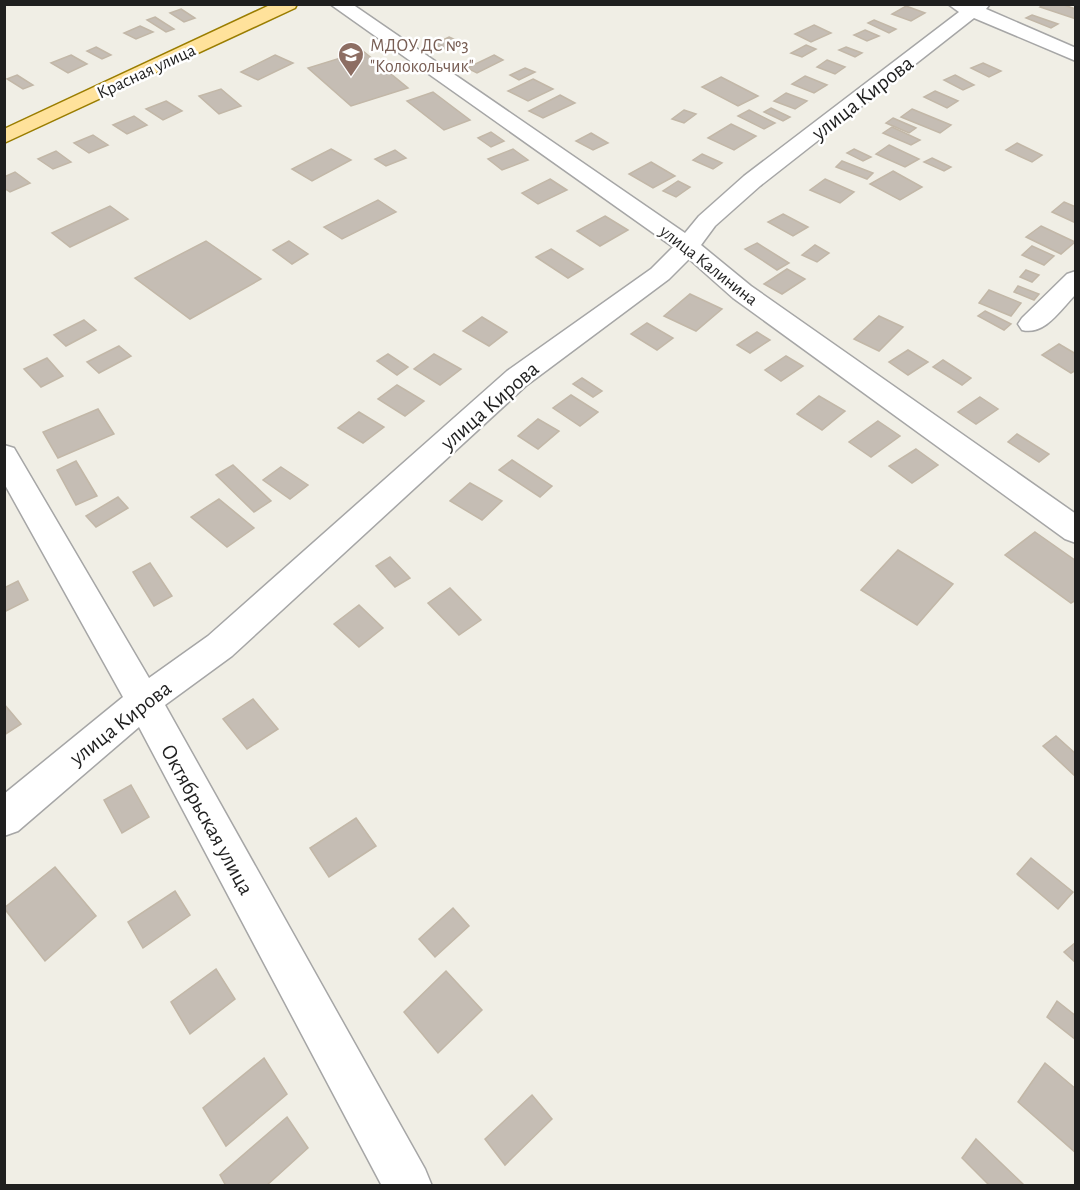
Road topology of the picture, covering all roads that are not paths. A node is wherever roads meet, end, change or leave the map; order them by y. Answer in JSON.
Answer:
{"nodes":[{"id":1,"x":288,"y":4,"type":"edge"},
{"id":2,"x":339,"y":4,"type":"edge"},
{"id":3,"x":970,"y":7,"type":"edge"},
{"id":4,"x":1076,"y":55,"type":"edge"},
{"id":5,"x":4,"y":137,"type":"edge"},
{"id":6,"x":688,"y":246,"type":"junction"},
{"id":7,"x":1076,"y":279,"type":"edge"},
{"id":8,"x":1031,"y":324,"type":"dead end"},
{"id":9,"x":4,"y":455,"type":"edge"},
{"id":10,"x":1076,"y":531,"type":"edge"},
{"id":11,"x":144,"y":701,"type":"junction"},
{"id":12,"x":4,"y":818,"type":"edge"},
{"id":13,"x":408,"y":1185,"type":"edge"}],
"edges":[{"from":1,"to":5,"type":"main road","name":"Красная улица"},
{"from":2,"to":6,"type":"street","name":"улица Калинина"},
{"from":3,"to":4,"type":"street"},
{"from":3,"to":6,"type":"street","name":"улица Кирова"},
{"from":6,"to":10,"type":"street","name":"улица Калинина"},
{"from":6,"to":11,"type":"street","name":"улица Кирова"},
{"from":7,"to":8,"type":"street"},
{"from":9,"to":11,"type":"street","name":"Октябрьская улица"},
{"from":11,"to":12,"type":"street","name":"улица Кирова"},
{"from":11,"to":13,"type":"street","name":"Октябрьская улица"}]}
